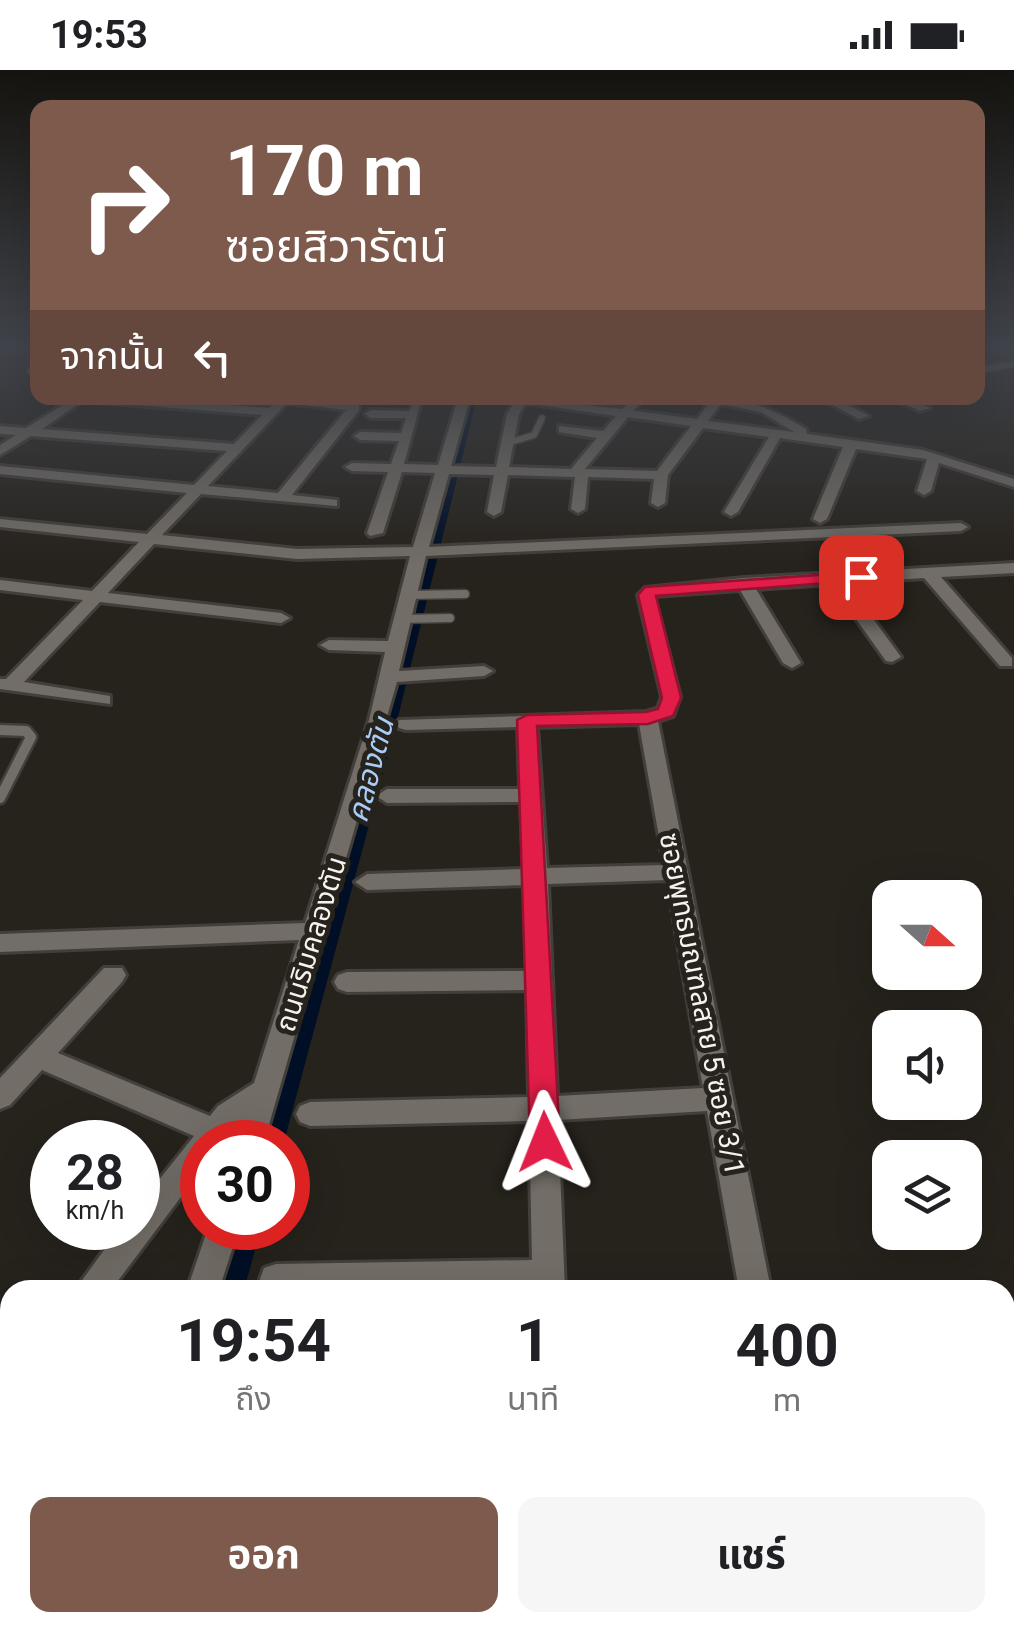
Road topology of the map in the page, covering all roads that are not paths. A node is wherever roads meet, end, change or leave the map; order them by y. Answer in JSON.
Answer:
{"nodes":[{"id":1,"x":542,"y":418,"type":"dead end"},
{"id":2,"x":49,"y":419,"type":"edge"},
{"id":3,"x":265,"y":419,"type":"edge"},
{"id":4,"x":345,"y":419,"type":"edge"},
{"id":5,"x":414,"y":419,"type":"edge"},
{"id":6,"x":460,"y":419,"type":"edge"},
{"id":7,"x":512,"y":419,"type":"edge"},
{"id":8,"x":621,"y":419,"type":"edge"},
{"id":9,"x":678,"y":419,"type":"edge"},
{"id":10,"x":704,"y":419,"type":"edge"},
{"id":11,"x":781,"y":419,"type":"edge"},
{"id":12,"x":702,"y":422,"type":"junction"},
{"id":13,"x":0,"y":430,"type":"edge"},
{"id":14,"x":563,"y":430,"type":"dead end"},
{"id":15,"x":31,"y":431,"type":"junction"},
{"id":16,"x":778,"y":433,"type":"junction"},
{"id":17,"x":360,"y":436,"type":"dead end"},
{"id":18,"x":606,"y":436,"type":"junction"},
{"id":19,"x":408,"y":437,"type":"junction"},
{"id":20,"x":813,"y":438,"type":"junction"},
{"id":21,"x":508,"y":443,"type":"junction"},
{"id":22,"x":851,"y":444,"type":"junction"},
{"id":23,"x":237,"y":448,"type":"junction"},
{"id":24,"x":0,"y":451,"type":"edge"},
{"id":25,"x":934,"y":457,"type":"junction"},
{"id":26,"x":352,"y":467,"type":"dead end"},
{"id":27,"x":398,"y":468,"type":"junction"},
{"id":28,"x":450,"y":468,"type":"junction"},
{"id":29,"x":0,"y":470,"type":"edge"},
{"id":30,"x":502,"y":470,"type":"junction"},
{"id":31,"x":578,"y":474,"type":"junction"},
{"id":32,"x":661,"y":475,"type":"junction"},
{"id":33,"x":1014,"y":483,"type":"edge"},
{"id":34,"x":198,"y":490,"type":"junction"},
{"id":35,"x":924,"y":492,"type":"dead end"},
{"id":36,"x":282,"y":498,"type":"junction"},
{"id":37,"x":332,"y":503,"type":"dead end"},
{"id":38,"x":658,"y":504,"type":"dead end"},
{"id":39,"x":578,"y":509,"type":"dead end"},
{"id":40,"x":494,"y":512,"type":"dead end"},
{"id":41,"x":731,"y":512,"type":"dead end"},
{"id":42,"x":820,"y":519,"type":"dead end"},
{"id":43,"x":0,"y":523,"type":"edge"},
{"id":44,"x":961,"y":527,"type":"dead end"},
{"id":45,"x":375,"y":532,"type":"dead end"},
{"id":46,"x":151,"y":539,"type":"junction"},
{"id":47,"x":431,"y":550,"type":"junction"},
{"id":48,"x":1014,"y":568,"type":"edge"},
{"id":49,"x":928,"y":573,"type":"junction"},
{"id":50,"x":835,"y":578,"type":"junction"},
{"id":51,"x":744,"y":583,"type":"junction"},
{"id":52,"x":0,"y":585,"type":"edge"},
{"id":53,"x":465,"y":594,"type":"dead end"},
{"id":54,"x":411,"y":595,"type":"junction"},
{"id":55,"x":98,"y":596,"type":"junction"},
{"id":56,"x":281,"y":618,"type":"dead end"},
{"id":57,"x":405,"y":618,"type":"junction"},
{"id":58,"x":450,"y":618,"type":"dead end"},
{"id":59,"x":329,"y":645,"type":"dead end"},
{"id":60,"x":394,"y":648,"type":"junction"},
{"id":61,"x":892,"y":657,"type":"dead end"},
{"id":62,"x":792,"y":662,"type":"dead end"},
{"id":63,"x":1006,"y":662,"type":"dead end"},
{"id":64,"x":484,"y":671,"type":"dead end"},
{"id":65,"x":397,"y":676,"type":"junction"},
{"id":66,"x":6,"y":684,"type":"edge"},
{"id":67,"x":103,"y":700,"type":"dead end"},
{"id":68,"x":648,"y":718,"type":"junction"},
{"id":69,"x":527,"y":720,"type":"junction"},
{"id":70,"x":406,"y":724,"type":"dead end"},
{"id":71,"x":0,"y":730,"type":"edge"},
{"id":72,"x":532,"y":795,"type":"junction"},
{"id":73,"x":387,"y":796,"type":"dead end"},
{"id":74,"x":0,"y":798,"type":"edge"},
{"id":75,"x":678,"y":872,"type":"junction"},
{"id":76,"x":536,"y":878,"type":"junction"},
{"id":77,"x":367,"y":882,"type":"dead end"},
{"id":78,"x":315,"y":931,"type":"junction"},
{"id":79,"x":0,"y":943,"type":"edge"},
{"id":80,"x":113,"y":975,"type":"dead end"},
{"id":81,"x":539,"y":980,"type":"junction"},
{"id":82,"x":347,"y":982,"type":"dead end"},
{"id":83,"x":37,"y":1056,"type":"junction"},
{"id":84,"x":267,"y":1089,"type":"junction"},
{"id":85,"x":0,"y":1097,"type":"edge"},
{"id":86,"x":720,"y":1100,"type":"junction"},
{"id":87,"x":544,"y":1109,"type":"junction"},
{"id":88,"x":310,"y":1114,"type":"dead end"},
{"id":89,"x":223,"y":1120,"type":"edge"},
{"id":90,"x":257,"y":1120,"type":"edge"},
{"id":91,"x":180,"y":1126,"type":"edge"},
{"id":92,"x":180,"y":1176,"type":"edge"},
{"id":93,"x":216,"y":1250,"type":"edge"},
{"id":94,"x":276,"y":1279,"type":"dead end"},
{"id":95,"x":98,"y":1280,"type":"edge"},
{"id":96,"x":206,"y":1280,"type":"edge"},
{"id":97,"x":367,"y":1280,"type":"edge"},
{"id":98,"x":549,"y":1280,"type":"edge"},
{"id":99,"x":753,"y":1280,"type":"edge"}],
"edges":[{"from":1,"to":21,"type":"lane"},
{"from":2,"to":15,"type":"street"},
{"from":3,"to":23,"type":"street"},
{"from":4,"to":36,"type":"street"},
{"from":5,"to":19,"type":"street"},
{"from":6,"to":28,"type":"street","name":"ถนนริมคลองตัน"},
{"from":7,"to":21,"type":"street"},
{"from":8,"to":18,"type":"street"},
{"from":9,"to":12,"type":"street"},
{"from":10,"to":12,"type":"street"},
{"from":11,"to":20,"type":"street"},
{"from":12,"to":16,"type":"street"},
{"from":12,"to":32,"type":"street"},
{"from":13,"to":15,"type":"street"},
{"from":14,"to":18,"type":"street"},
{"from":15,"to":23,"type":"street"},
{"from":15,"to":24,"type":"street"},
{"from":16,"to":20,"type":"street"},
{"from":16,"to":41,"type":"street"},
{"from":17,"to":19,"type":"street"},
{"from":18,"to":31,"type":"street"},
{"from":19,"to":27,"type":"street"},
{"from":20,"to":22,"type":"street"},
{"from":21,"to":30,"type":"street"},
{"from":22,"to":25,"type":"street"},
{"from":22,"to":42,"type":"street"},
{"from":23,"to":34,"type":"street"},
{"from":25,"to":33,"type":"street"},
{"from":25,"to":35,"type":"street"},
{"from":26,"to":27,"type":"street"},
{"from":27,"to":28,"type":"street"},
{"from":27,"to":45,"type":"street"},
{"from":28,"to":30,"type":"street"},
{"from":28,"to":47,"type":"street","name":"ถนนริมคลองตัน"},
{"from":29,"to":34,"type":"street"},
{"from":30,"to":31,"type":"street"},
{"from":30,"to":40,"type":"street"},
{"from":31,"to":32,"type":"street"},
{"from":31,"to":39,"type":"street"},
{"from":32,"to":38,"type":"street"},
{"from":34,"to":36,"type":"street"},
{"from":34,"to":46,"type":"street"},
{"from":36,"to":37,"type":"street"},
{"from":43,"to":46,"type":"street"},
{"from":44,"to":47,"type":"street"},
{"from":46,"to":47,"type":"street"},
{"from":46,"to":55,"type":"street"},
{"from":47,"to":54,"type":"street","name":"ถนนริมคลองตัน"},
{"from":48,"to":49,"type":"street"},
{"from":49,"to":50,"type":"street"},
{"from":49,"to":63,"type":"street"},
{"from":50,"to":51,"type":"street"},
{"from":50,"to":61,"type":"street"},
{"from":51,"to":62,"type":"street"},
{"from":51,"to":68,"type":"street"},
{"from":52,"to":55,"type":"street"},
{"from":53,"to":54,"type":"lane"},
{"from":54,"to":57,"type":"street","name":"ถนนริมคลองตัน"},
{"from":55,"to":56,"type":"street"},
{"from":55,"to":66,"type":"street"},
{"from":57,"to":58,"type":"lane"},
{"from":57,"to":60,"type":"street","name":"ถนนริมคลองตัน"},
{"from":59,"to":60,"type":"street"},
{"from":60,"to":65,"type":"street","name":"ถนนริมคลองตัน"},
{"from":64,"to":65,"type":"street"},
{"from":65,"to":78,"type":"street","name":"ถนนริมคลองตัน"},
{"from":66,"to":67,"type":"street"},
{"from":68,"to":69,"type":"street"},
{"from":68,"to":75,"type":"street","name":"ซอยพุทธมณฑลสาย 5 ซอย 3/1"},
{"from":69,"to":70,"type":"street"},
{"from":69,"to":72,"type":"street"},
{"from":71,"to":74,"type":"lane"},
{"from":72,"to":73,"type":"street"},
{"from":72,"to":76,"type":"street"},
{"from":75,"to":76,"type":"street"},
{"from":75,"to":86,"type":"street","name":"ซอยพุทธมณฑลสาย 5 ซอย 3/1"},
{"from":76,"to":77,"type":"street"},
{"from":76,"to":81,"type":"street"},
{"from":78,"to":79,"type":"street"},
{"from":78,"to":84,"type":"street","name":"ถนนริมคลองตัน"},
{"from":80,"to":83,"type":"street"},
{"from":81,"to":82,"type":"street"},
{"from":81,"to":87,"type":"street"},
{"from":83,"to":85,"type":"street"},
{"from":83,"to":91,"type":"street"},
{"from":84,"to":89,"type":"street"},
{"from":84,"to":90,"type":"street","name":"ถนนริมคลองตัน"},
{"from":86,"to":87,"type":"street"},
{"from":86,"to":99,"type":"street","name":"ซอยพุทธมณฑลสาย 5 ซอย 3/1"},
{"from":87,"to":88,"type":"street"},
{"from":87,"to":98,"type":"street"},
{"from":92,"to":95,"type":"street"},
{"from":93,"to":96,"type":"street"},
{"from":94,"to":97,"type":"street"}]}
